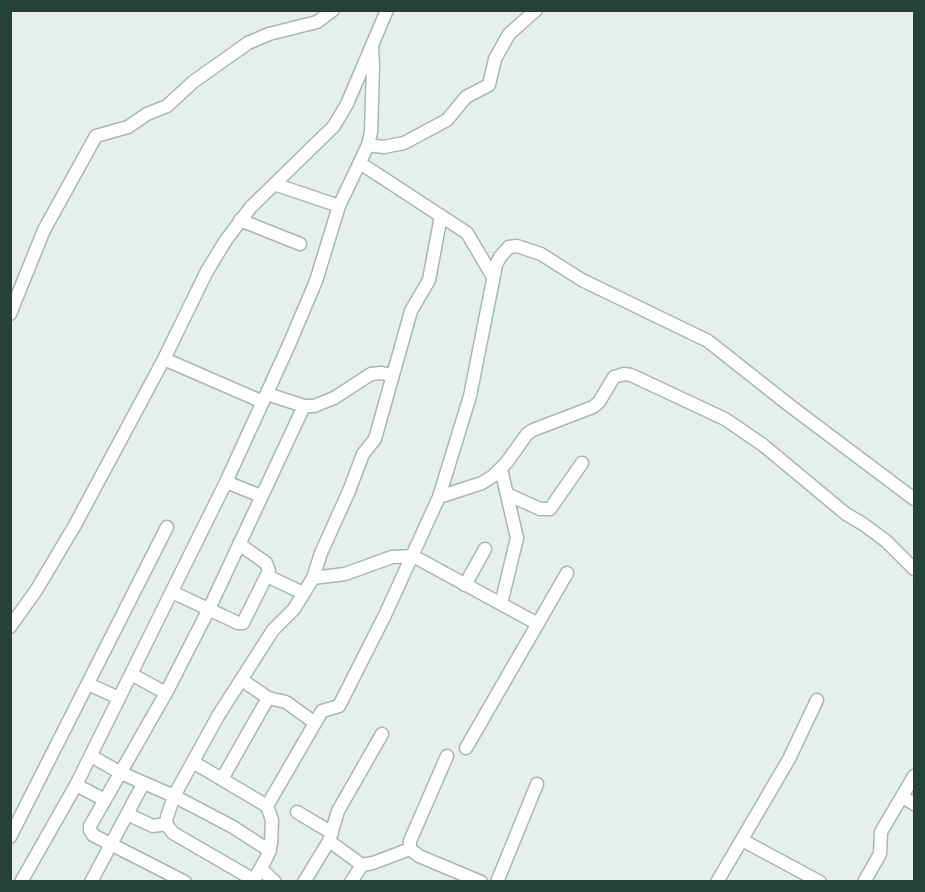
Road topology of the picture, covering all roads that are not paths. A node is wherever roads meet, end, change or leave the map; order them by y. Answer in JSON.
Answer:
{"nodes":[{"id":1,"x":333,"y":10,"type":"edge"},
{"id":2,"x":387,"y":10,"type":"edge"},
{"id":3,"x":536,"y":10,"type":"edge"},
{"id":4,"x":372,"y":46,"type":"junction"},
{"id":5,"x":368,"y":145,"type":"junction"},
{"id":6,"x":360,"y":163,"type":"junction"},
{"id":7,"x":274,"y":184,"type":"junction"},
{"id":8,"x":339,"y":207,"type":"junction"},
{"id":9,"x":441,"y":216,"type":"junction"},
{"id":10,"x":240,"y":220,"type":"junction"},
{"id":11,"x":300,"y":244,"type":"dead end"},
{"id":12,"x":493,"y":277,"type":"junction"},
{"id":13,"x":10,"y":314,"type":"edge"},
{"id":14,"x":164,"y":358,"type":"junction"},
{"id":15,"x":392,"y":375,"type":"junction"},
{"id":16,"x":265,"y":398,"type":"junction"},
{"id":17,"x":304,"y":406,"type":"junction"},
{"id":18,"x":582,"y":463,"type":"dead end"},
{"id":19,"x":501,"y":469,"type":"junction"},
{"id":20,"x":226,"y":482,"type":"junction"},
{"id":21,"x":507,"y":494,"type":"junction"},
{"id":22,"x":261,"y":496,"type":"junction"},
{"id":23,"x":439,"y":497,"type":"junction"},
{"id":24,"x":915,"y":499,"type":"edge"},
{"id":25,"x":167,"y":526,"type":"dead end"},
{"id":26,"x":239,"y":544,"type":"junction"},
{"id":27,"x":485,"y":549,"type":"dead end"},
{"id":28,"x":413,"y":556,"type":"junction"},
{"id":29,"x":915,"y":568,"type":"edge"},
{"id":30,"x":567,"y":573,"type":"dead end"},
{"id":31,"x":267,"y":576,"type":"junction"},
{"id":32,"x":313,"y":578,"type":"junction"},
{"id":33,"x":465,"y":585,"type":"junction"},
{"id":34,"x":172,"y":592,"type":"junction"},
{"id":35,"x":303,"y":593,"type":"junction"},
{"id":36,"x":501,"y":604,"type":"junction"},
{"id":37,"x":209,"y":609,"type":"junction"},
{"id":38,"x":538,"y":624,"type":"junction"},
{"id":39,"x":10,"y":627,"type":"edge"},
{"id":40,"x":131,"y":674,"type":"junction"},
{"id":41,"x":242,"y":680,"type":"junction"},
{"id":42,"x":88,"y":684,"type":"junction"},
{"id":43,"x":166,"y":693,"type":"junction"},
{"id":44,"x":119,"y":698,"type":"junction"},
{"id":45,"x":268,"y":698,"type":"junction"},
{"id":46,"x":817,"y":700,"type":"dead end"},
{"id":47,"x":315,"y":723,"type":"junction"},
{"id":48,"x":382,"y":734,"type":"dead end"},
{"id":49,"x":466,"y":748,"type":"dead end"},
{"id":50,"x":91,"y":756,"type":"junction"},
{"id":51,"x":447,"y":756,"type":"dead end"},
{"id":52,"x":193,"y":762,"type":"junction"},
{"id":53,"x":121,"y":773,"type":"junction"},
{"id":54,"x":915,"y":776,"type":"edge"},
{"id":55,"x":222,"y":779,"type":"junction"},
{"id":56,"x":143,"y":784,"type":"junction"},
{"id":57,"x":537,"y":784,"type":"dead end"},
{"id":58,"x":76,"y":785,"type":"junction"},
{"id":59,"x":174,"y":796,"type":"junction"},
{"id":60,"x":903,"y":796,"type":"junction"},
{"id":61,"x":105,"y":800,"type":"junction"},
{"id":62,"x":915,"y":804,"type":"edge"},
{"id":63,"x":267,"y":806,"type":"junction"},
{"id":64,"x":297,"y":812,"type":"dead end"},
{"id":65,"x":127,"y":814,"type":"junction"},
{"id":66,"x":166,"y":824,"type":"junction"},
{"id":67,"x":10,"y":837,"type":"edge"},
{"id":68,"x":330,"y":837,"type":"junction"},
{"id":69,"x":742,"y":840,"type":"junction"},
{"id":70,"x":112,"y":843,"type":"junction"},
{"id":71,"x":410,"y":849,"type":"junction"},
{"id":72,"x":270,"y":851,"type":"junction"},
{"id":73,"x":362,"y":865,"type":"junction"},
{"id":74,"x":261,"y":869,"type":"junction"},
{"id":75,"x":473,"y":880,"type":"edge"},
{"id":76,"x":181,"y":881,"type":"edge"},
{"id":77,"x":253,"y":881,"type":"edge"},
{"id":78,"x":21,"y":882,"type":"edge"},
{"id":79,"x":91,"y":882,"type":"edge"},
{"id":80,"x":275,"y":882,"type":"edge"},
{"id":81,"x":304,"y":882,"type":"edge"},
{"id":82,"x":351,"y":882,"type":"edge"},
{"id":83,"x":497,"y":882,"type":"edge"},
{"id":84,"x":717,"y":882,"type":"edge"},
{"id":85,"x":820,"y":882,"type":"edge"},
{"id":86,"x":864,"y":882,"type":"edge"}],
"edges":[{"from":1,"to":13,"type":"street"},
{"from":2,"to":4,"type":"street"},
{"from":3,"to":5,"type":"street"},
{"from":4,"to":5,"type":"street"},
{"from":4,"to":7,"type":"street"},
{"from":5,"to":6,"type":"street"},
{"from":6,"to":8,"type":"street"},
{"from":6,"to":9,"type":"street"},
{"from":7,"to":8,"type":"street"},
{"from":7,"to":10,"type":"street"},
{"from":8,"to":16,"type":"street"},
{"from":9,"to":12,"type":"street"},
{"from":9,"to":15,"type":"street"},
{"from":10,"to":11,"type":"street"},
{"from":10,"to":14,"type":"street"},
{"from":12,"to":23,"type":"street"},
{"from":12,"to":24,"type":"street"},
{"from":14,"to":16,"type":"street"},
{"from":14,"to":39,"type":"street"},
{"from":15,"to":17,"type":"street"},
{"from":15,"to":32,"type":"street"},
{"from":16,"to":17,"type":"street"},
{"from":16,"to":20,"type":"street"},
{"from":17,"to":22,"type":"street"},
{"from":18,"to":21,"type":"street"},
{"from":19,"to":21,"type":"street"},
{"from":19,"to":23,"type":"street"},
{"from":19,"to":29,"type":"street"},
{"from":20,"to":22,"type":"street"},
{"from":20,"to":34,"type":"street"},
{"from":21,"to":36,"type":"street"},
{"from":22,"to":26,"type":"street"},
{"from":23,"to":28,"type":"street"},
{"from":25,"to":42,"type":"street"},
{"from":26,"to":31,"type":"street"},
{"from":26,"to":37,"type":"street"},
{"from":27,"to":33,"type":"street"},
{"from":28,"to":32,"type":"street"},
{"from":28,"to":33,"type":"street"},
{"from":28,"to":47,"type":"street"},
{"from":30,"to":38,"type":"street"},
{"from":31,"to":35,"type":"street"},
{"from":31,"to":37,"type":"street"},
{"from":32,"to":35,"type":"street"},
{"from":33,"to":36,"type":"street"},
{"from":34,"to":37,"type":"street"},
{"from":34,"to":40,"type":"street"},
{"from":35,"to":41,"type":"street"},
{"from":36,"to":38,"type":"street"},
{"from":37,"to":43,"type":"street"},
{"from":38,"to":49,"type":"street"},
{"from":40,"to":43,"type":"street"},
{"from":40,"to":44,"type":"street"},
{"from":41,"to":45,"type":"street"},
{"from":41,"to":52,"type":"street"},
{"from":42,"to":44,"type":"street"},
{"from":42,"to":67,"type":"street"},
{"from":43,"to":53,"type":"street"},
{"from":44,"to":50,"type":"street"},
{"from":45,"to":47,"type":"street"},
{"from":45,"to":55,"type":"street"},
{"from":46,"to":69,"type":"street"},
{"from":47,"to":63,"type":"street"},
{"from":48,"to":68,"type":"street"},
{"from":50,"to":53,"type":"street"},
{"from":50,"to":58,"type":"street"},
{"from":51,"to":71,"type":"street"},
{"from":52,"to":55,"type":"street"},
{"from":52,"to":59,"type":"street"},
{"from":53,"to":56,"type":"street"},
{"from":53,"to":61,"type":"street"},
{"from":54,"to":60,"type":"street"},
{"from":55,"to":63,"type":"street"},
{"from":56,"to":59,"type":"street"},
{"from":56,"to":65,"type":"street"},
{"from":57,"to":83,"type":"street"},
{"from":58,"to":61,"type":"street"},
{"from":58,"to":78,"type":"street"},
{"from":59,"to":66,"type":"street"},
{"from":59,"to":72,"type":"street"},
{"from":60,"to":62,"type":"street"},
{"from":60,"to":86,"type":"street"},
{"from":61,"to":70,"type":"street"},
{"from":63,"to":72,"type":"street"},
{"from":64,"to":68,"type":"street"},
{"from":65,"to":66,"type":"street"},
{"from":65,"to":70,"type":"street"},
{"from":66,"to":77,"type":"street"},
{"from":68,"to":73,"type":"street"},
{"from":68,"to":81,"type":"street"},
{"from":69,"to":84,"type":"street"},
{"from":69,"to":85,"type":"street"},
{"from":70,"to":76,"type":"street"},
{"from":70,"to":79,"type":"street"},
{"from":71,"to":73,"type":"street"},
{"from":71,"to":75,"type":"street"},
{"from":72,"to":74,"type":"street"},
{"from":73,"to":82,"type":"street"},
{"from":74,"to":77,"type":"street"},
{"from":74,"to":80,"type":"street"}]}
